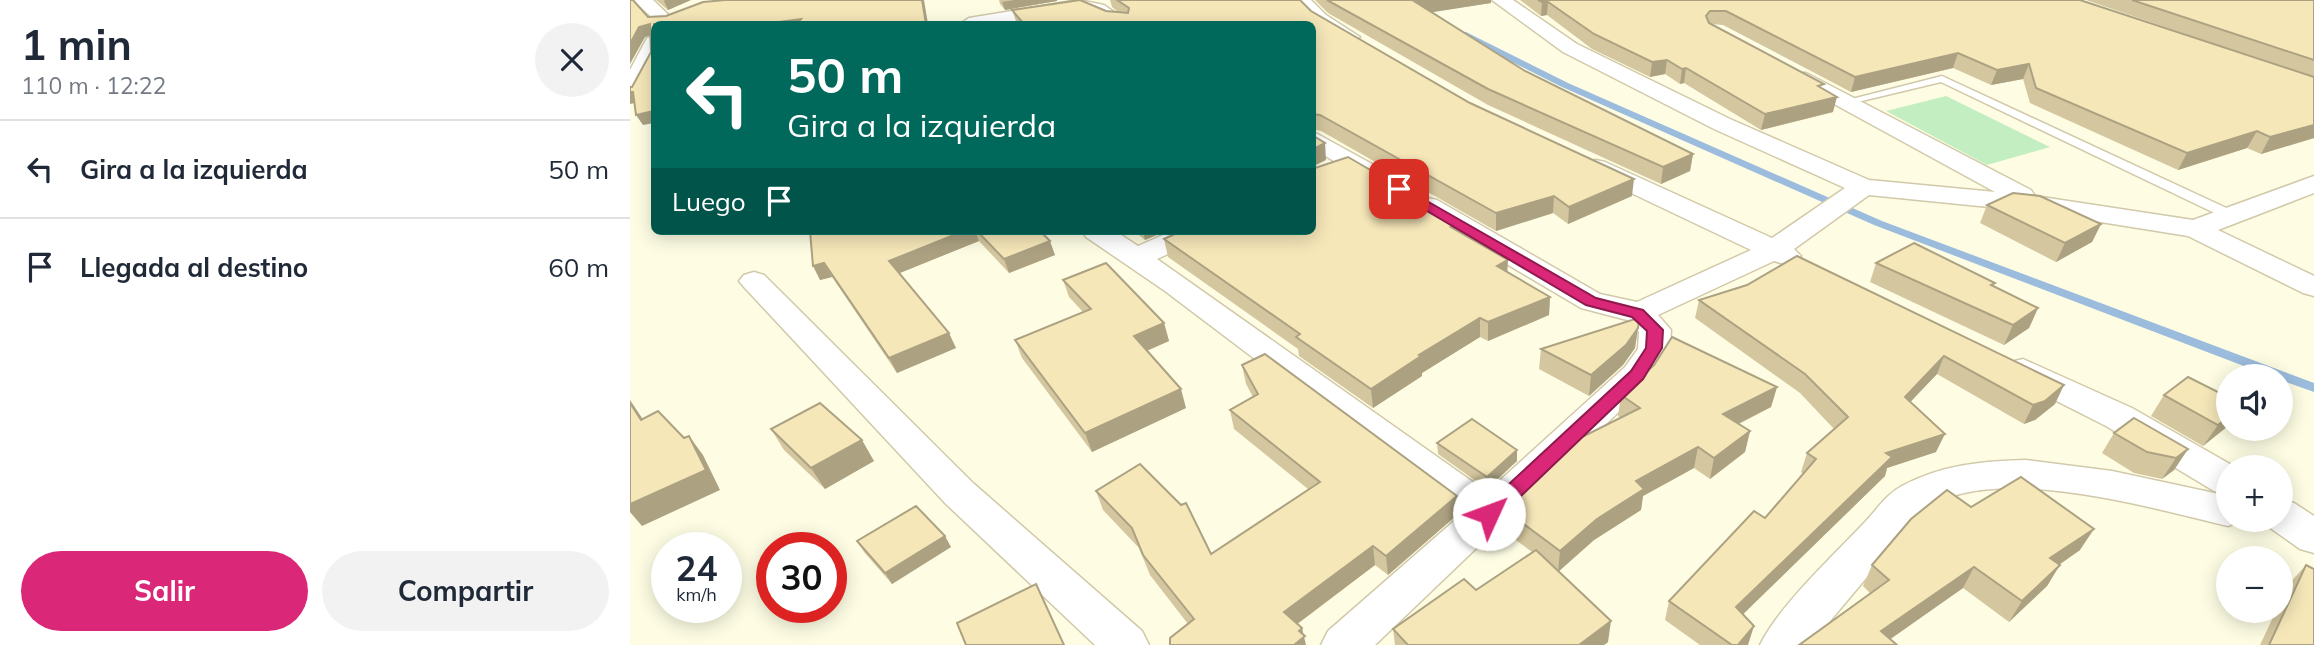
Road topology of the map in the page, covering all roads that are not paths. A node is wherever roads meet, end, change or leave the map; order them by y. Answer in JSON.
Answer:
{"nodes":[{"id":1,"x":642,"y":0,"type":"edge"},
{"id":2,"x":1501,"y":0,"type":"edge"},
{"id":3,"x":1306,"y":15,"type":"edge"},
{"id":4,"x":671,"y":20,"type":"edge"},
{"id":5,"x":987,"y":21,"type":"edge"},
{"id":6,"x":1117,"y":21,"type":"edge"},
{"id":7,"x":651,"y":48,"type":"edge"},
{"id":8,"x":1377,"y":52,"type":"edge"},
{"id":9,"x":1774,"y":64,"type":"edge"},
{"id":10,"x":630,"y":90,"type":"edge"},
{"id":11,"x":1845,"y":102,"type":"junction"},
{"id":12,"x":1316,"y":140,"type":"edge"},
{"id":13,"x":1577,"y":158,"type":"edge"},
{"id":14,"x":1351,"y":161,"type":"junction"},
{"id":15,"x":1322,"y":174,"type":"edge"},
{"id":16,"x":2314,"y":184,"type":"edge"},
{"id":17,"x":1859,"y":191,"type":"junction"},
{"id":18,"x":2038,"y":204,"type":"junction"},
{"id":19,"x":2230,"y":215,"type":"junction"},
{"id":20,"x":2194,"y":229,"type":"junction"},
{"id":21,"x":1102,"y":235,"type":"edge"},
{"id":22,"x":1186,"y":235,"type":"edge"},
{"id":23,"x":1774,"y":250,"type":"junction"},
{"id":24,"x":1135,"y":258,"type":"junction"},
{"id":25,"x":1811,"y":268,"type":"edge"},
{"id":26,"x":754,"y":281,"type":"dead end"},
{"id":27,"x":2314,"y":288,"type":"edge"},
{"id":28,"x":1638,"y":313,"type":"junction"},
{"id":29,"x":1996,"y":357,"type":"edge"},
{"id":30,"x":2216,"y":474,"type":"edge"},
{"id":31,"x":2216,"y":507,"type":"edge"},
{"id":32,"x":1489,"y":514,"type":"junction"},
{"id":33,"x":1126,"y":645,"type":"edge"},
{"id":34,"x":1344,"y":645,"type":"edge"},
{"id":35,"x":1783,"y":645,"type":"edge"}],
"edges":[{"from":1,"to":4,"type":"street"},
{"from":2,"to":17,"type":"street"},
{"from":3,"to":8,"type":"street"},
{"from":5,"to":6,"type":"street"},
{"from":7,"to":10,"type":"street"},
{"from":9,"to":11,"type":"street"},
{"from":11,"to":18,"type":"street"},
{"from":11,"to":19,"type":"lane"},
{"from":12,"to":14,"type":"street"},
{"from":13,"to":23,"type":"street"},
{"from":14,"to":15,"type":"street"},
{"from":14,"to":28,"type":"street"},
{"from":16,"to":19,"type":"street"},
{"from":17,"to":18,"type":"street"},
{"from":17,"to":23,"type":"street"},
{"from":18,"to":20,"type":"street"},
{"from":19,"to":20,"type":"street"},
{"from":20,"to":27,"type":"street"},
{"from":21,"to":24,"type":"street"},
{"from":22,"to":24,"type":"street"},
{"from":23,"to":25,"type":"street"},
{"from":23,"to":28,"type":"street"},
{"from":24,"to":32,"type":"street"},
{"from":26,"to":33,"type":"street"},
{"from":28,"to":32,"type":"street"},
{"from":29,"to":30,"type":"street"},
{"from":31,"to":35,"type":"street"},
{"from":32,"to":34,"type":"street"}]}
